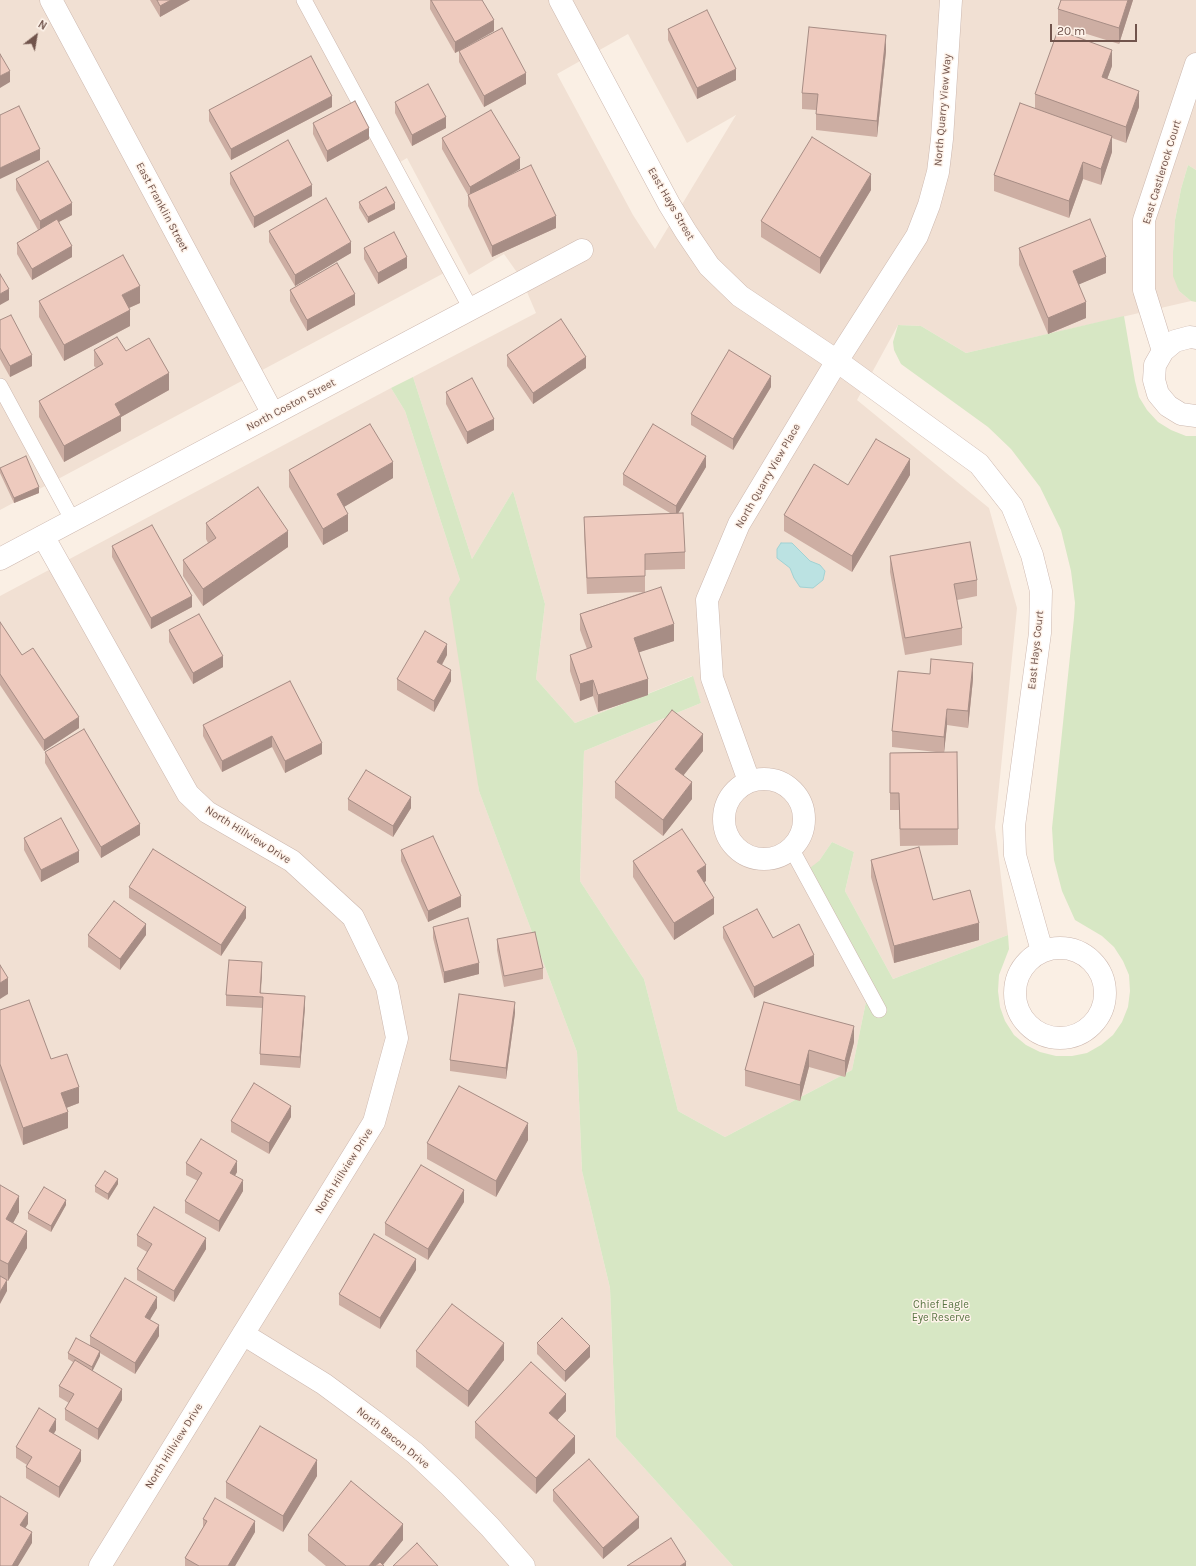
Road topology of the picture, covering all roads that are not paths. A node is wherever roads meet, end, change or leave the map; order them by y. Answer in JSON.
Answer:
{"nodes":[{"id":1,"x":51,"y":0,"type":"edge"},
{"id":2,"x":304,"y":0,"type":"edge"},
{"id":3,"x":560,"y":0,"type":"edge"},
{"id":4,"x":951,"y":0,"type":"edge"},
{"id":5,"x":1196,"y":64,"type":"edge"},
{"id":6,"x":582,"y":250,"type":"dead end"},
{"id":7,"x":471,"y":309,"type":"junction"},
{"id":8,"x":1196,"y":338,"type":"edge"},
{"id":9,"x":1163,"y":351,"type":"junction"},
{"id":10,"x":837,"y":361,"type":"junction"},
{"id":11,"x":0,"y":386,"type":"edge"},
{"id":12,"x":273,"y":414,"type":"junction"},
{"id":13,"x":1196,"y":416,"type":"edge"},
{"id":14,"x":73,"y":521,"type":"junction"},
{"id":15,"x":43,"y":536,"type":"junction"},
{"id":16,"x":0,"y":559,"type":"edge"},
{"id":17,"x":750,"y":781,"type":"junction"},
{"id":18,"x":791,"y":848,"type":"junction"},
{"id":19,"x":1042,"y":951,"type":"junction"},
{"id":20,"x":879,"y":1010,"type":"dead end"},
{"id":21,"x":243,"y":1334,"type":"junction"},
{"id":22,"x":100,"y":1566,"type":"edge"},
{"id":23,"x":524,"y":1566,"type":"edge"}],
"edges":[{"from":1,"to":12,"type":"street","name":"East Franklin Street"},
{"from":2,"to":7,"type":"lane"},
{"from":3,"to":10,"type":"street","name":"East Hays Street"},
{"from":4,"to":10,"type":"street","name":"North Quarry View Way"},
{"from":5,"to":9,"type":"street","name":"East Castlerock Court"},
{"from":6,"to":7,"type":"street","name":"North Coston Street"},
{"from":7,"to":12,"type":"street","name":"North Coston Street"},
{"from":8,"to":9,"type":"street"},
{"from":9,"to":13,"type":"street"},
{"from":10,"to":17,"type":"street","name":"North Quarry View Place"},
{"from":10,"to":19,"type":"street","name":"East Hays Court"},
{"from":11,"to":14,"type":"lane"},
{"from":12,"to":14,"type":"street","name":"North Coston Street"},
{"from":14,"to":15,"type":"street","name":"North Coston Street"},
{"from":15,"to":16,"type":"street","name":"North Coston Street"},
{"from":15,"to":21,"type":"street","name":"North Hillview Drive"},
{"from":17,"to":18,"type":"street"},
{"from":17,"to":18,"type":"street"},
{"from":18,"to":20,"type":"lane"},
{"from":19,"to":19,"type":"street"},
{"from":21,"to":22,"type":"street","name":"North Hillview Drive"},
{"from":21,"to":23,"type":"street","name":"North Bacon Drive"}]}
